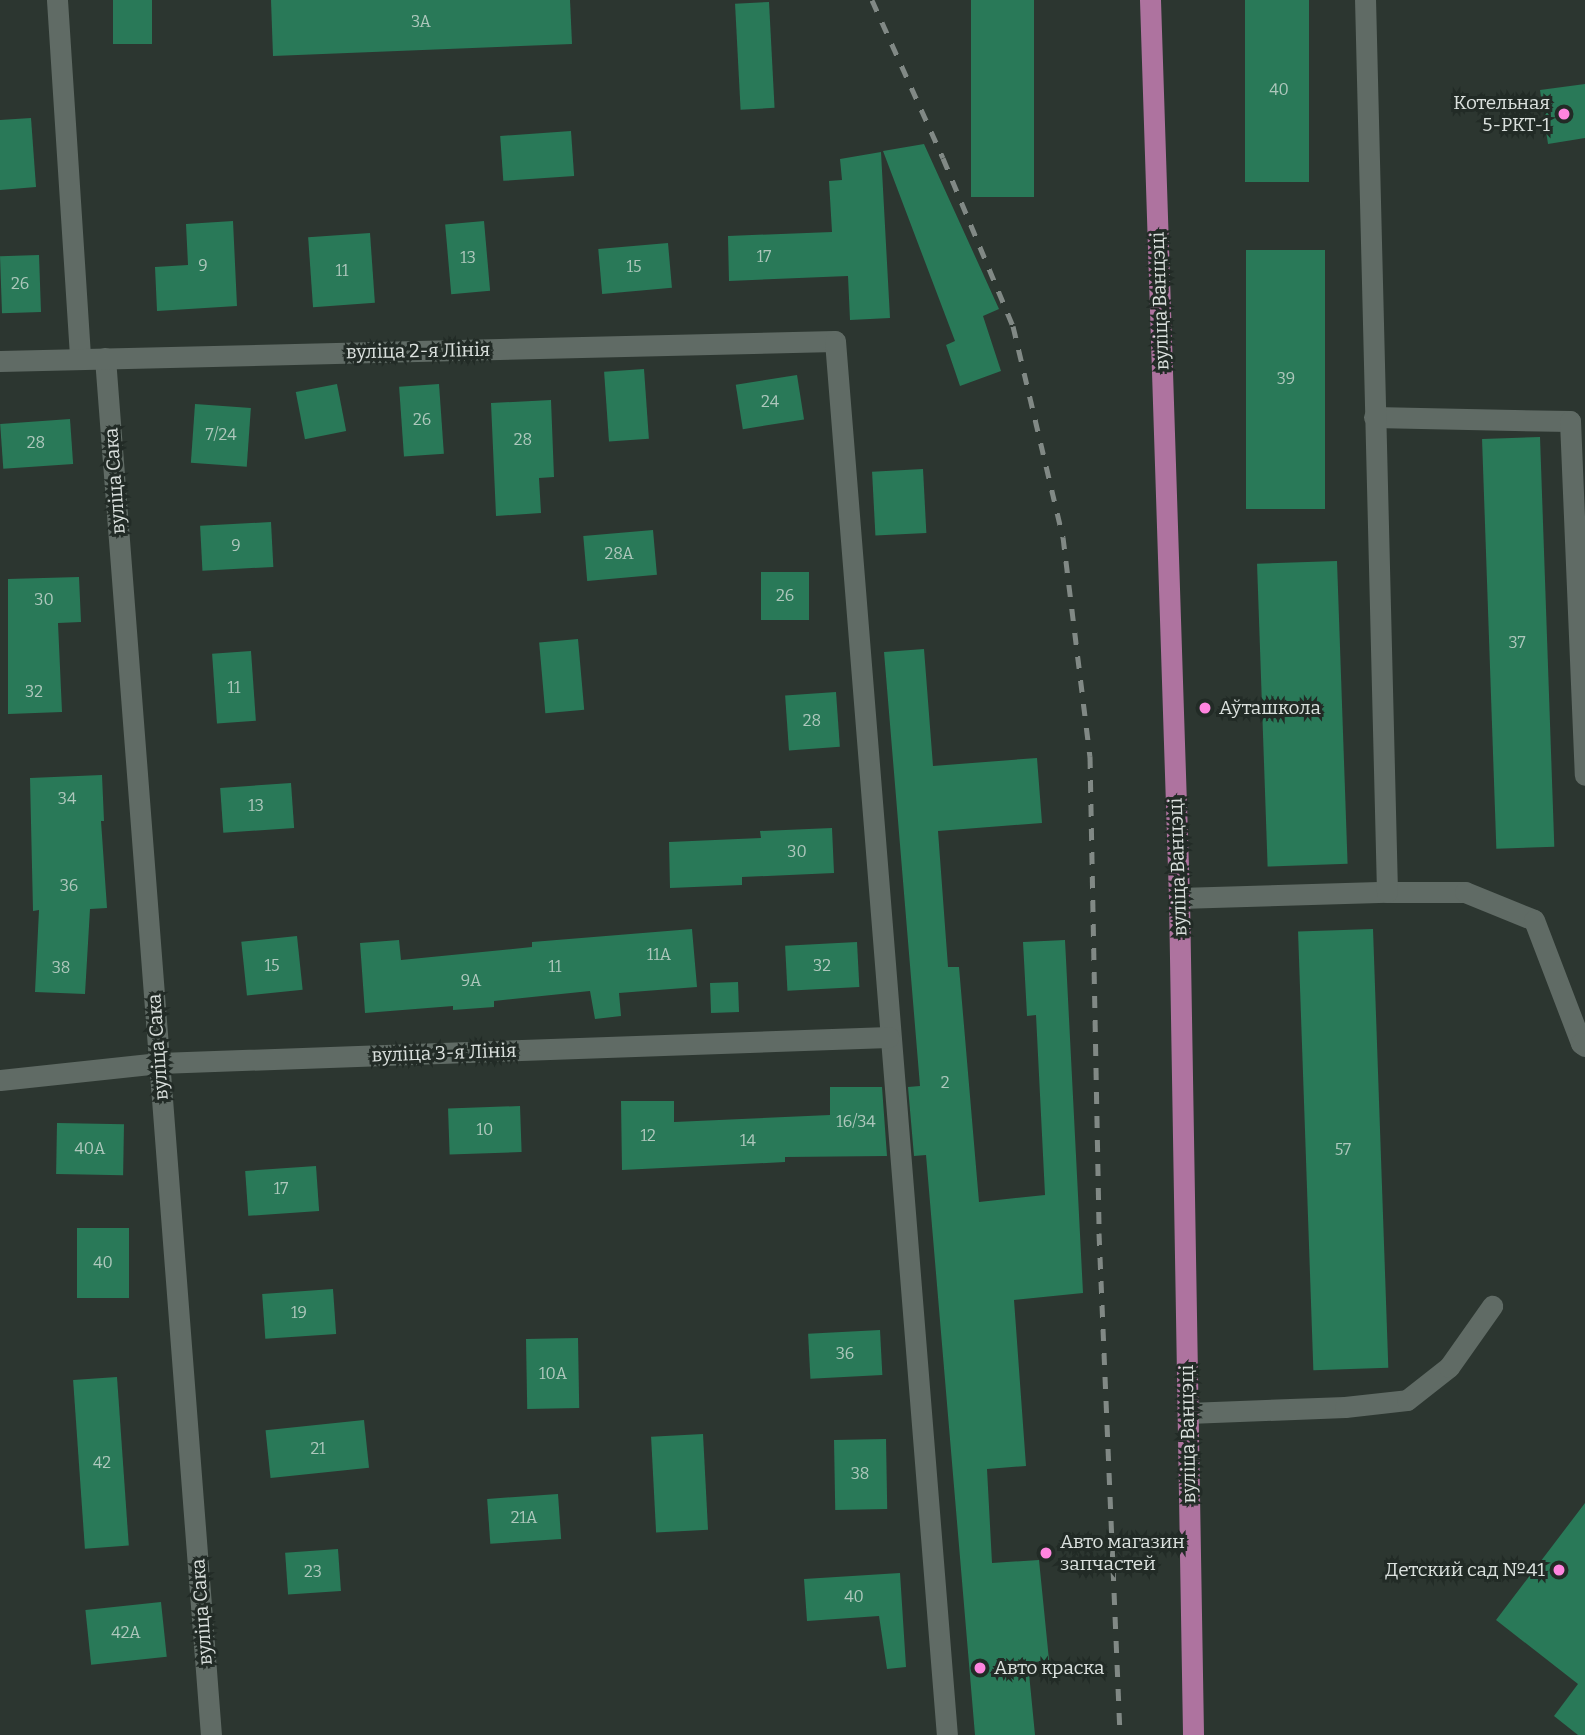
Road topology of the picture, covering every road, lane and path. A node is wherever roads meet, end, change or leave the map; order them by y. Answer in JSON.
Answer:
{"nodes":[{"id":1,"x":57,"y":0,"type":"edge"},
{"id":2,"x":1150,"y":0,"type":"edge"},
{"id":3,"x":1365,"y":0,"type":"edge"},
{"id":4,"x":80,"y":358,"type":"junction"},
{"id":5,"x":105,"y":358,"type":"junction"},
{"id":6,"x":0,"y":361,"type":"edge"},
{"id":7,"x":1374,"y":417,"type":"junction"},
{"id":8,"x":1585,"y":775,"type":"edge"},
{"id":9,"x":1387,"y":892,"type":"junction"},
{"id":10,"x":1179,"y":898,"type":"junction"},
{"id":11,"x":889,"y":1037,"type":"junction"},
{"id":12,"x":1584,"y":1042,"type":"edge"},
{"id":13,"x":159,"y":1063,"type":"junction"},
{"id":14,"x":0,"y":1080,"type":"edge"},
{"id":15,"x":1492,"y":1306,"type":"dead end"},
{"id":16,"x":1188,"y":1413,"type":"junction"},
{"id":17,"x":211,"y":1735,"type":"edge"},
{"id":18,"x":947,"y":1735,"type":"edge"},
{"id":19,"x":1193,"y":1735,"type":"edge"}],
"edges":[{"from":1,"to":4,"type":"street"},
{"from":2,"to":10,"type":"main road","name":"вуліца Ванцэці"},
{"from":3,"to":7,"type":"street"},
{"from":4,"to":5,"type":"street","name":"вуліца 2-я Лінія"},
{"from":4,"to":6,"type":"street","name":"вуліца 2-я Лінія"},
{"from":5,"to":11,"type":"street","name":"вуліца 2-я Лінія"},
{"from":5,"to":13,"type":"street","name":"вуліца Сака"},
{"from":7,"to":8,"type":"street"},
{"from":7,"to":9,"type":"street"},
{"from":9,"to":10,"type":"street"},
{"from":9,"to":12,"type":"street"},
{"from":10,"to":16,"type":"main road","name":"вуліца Ванцэці"},
{"from":11,"to":13,"type":"street","name":"вуліца 3-я Лінія"},
{"from":11,"to":18,"type":"street"},
{"from":13,"to":14,"type":"street","name":"вуліца 3-я Лінія"},
{"from":13,"to":17,"type":"street","name":"вуліца Сака"},
{"from":15,"to":16,"type":"street"},
{"from":16,"to":19,"type":"main road","name":"вуліца Ванцэці"}]}
